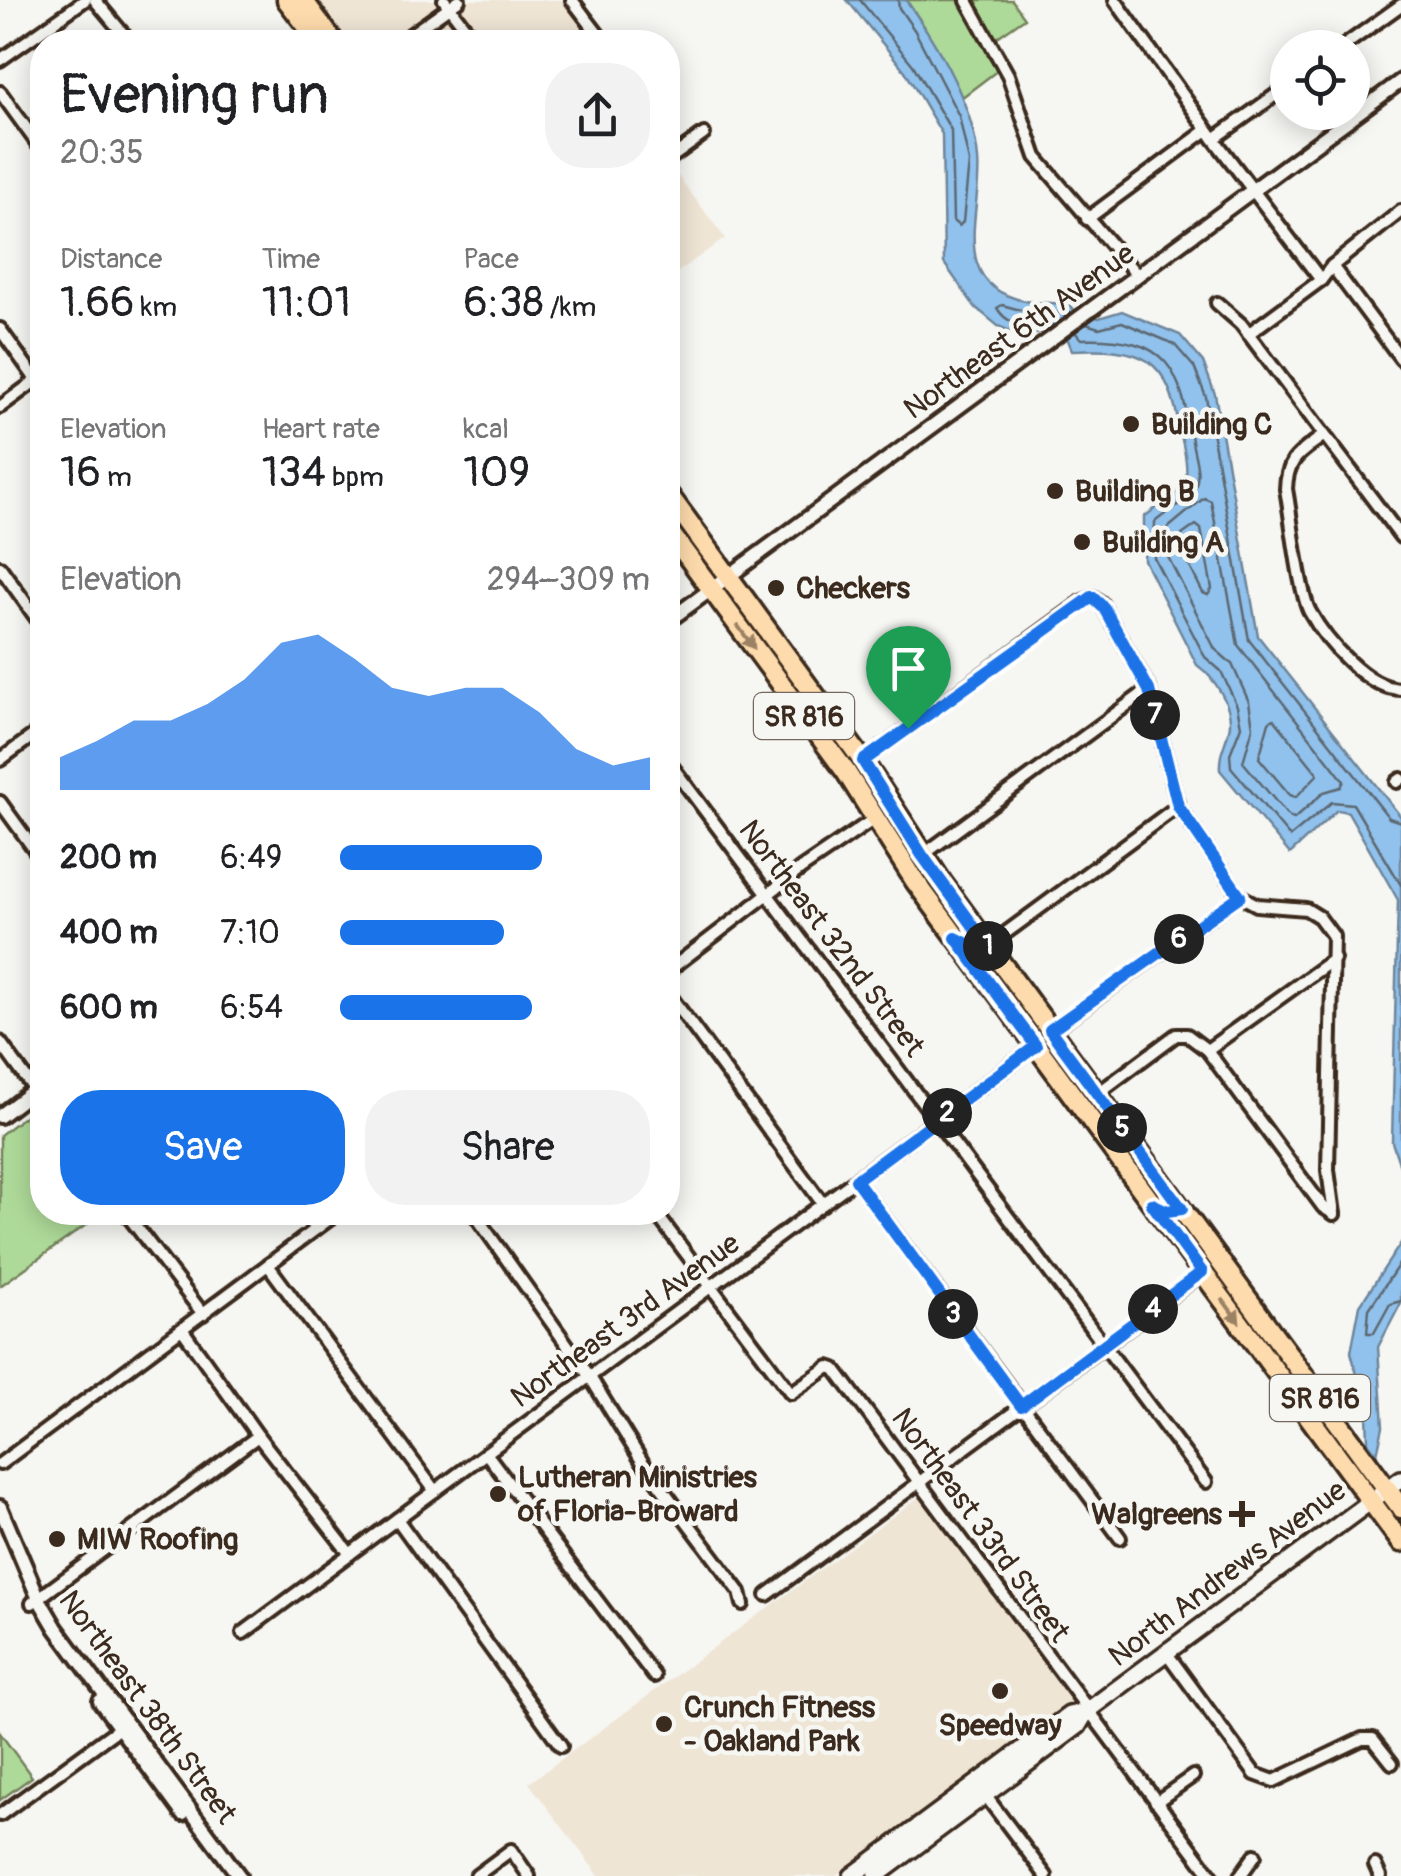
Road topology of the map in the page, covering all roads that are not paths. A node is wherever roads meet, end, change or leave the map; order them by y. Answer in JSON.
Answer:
{"nodes":[{"id":1,"x":85,"y":0,"type":"edge"},
{"id":2,"x":95,"y":0,"type":"edge"},
{"id":3,"x":276,"y":0,"type":"edge"},
{"id":4,"x":287,"y":0,"type":"edge"},
{"id":5,"x":303,"y":0,"type":"edge"},
{"id":6,"x":572,"y":0,"type":"edge"},
{"id":7,"x":1132,"y":0,"type":"edge"},
{"id":8,"x":966,"y":1,"type":"edge"},
{"id":9,"x":450,"y":2,"type":"edge"},
{"id":10,"x":1118,"y":4,"type":"edge"},
{"id":11,"x":1401,"y":4,"type":"edge"},
{"id":12,"x":42,"y":30,"type":"edge"},
{"id":13,"x":120,"y":30,"type":"edge"},
{"id":14,"x":298,"y":30,"type":"edge"},
{"id":15,"x":310,"y":30,"type":"edge"},
{"id":16,"x":325,"y":30,"type":"edge"},
{"id":17,"x":415,"y":30,"type":"edge"},
{"id":18,"x":468,"y":30,"type":"edge"},
{"id":19,"x":595,"y":30,"type":"edge"},
{"id":20,"x":1366,"y":30,"type":"edge"},
{"id":21,"x":30,"y":39,"type":"edge"},
{"id":22,"x":0,"y":60,"type":"edge"},
{"id":23,"x":1399,"y":87,"type":"edge"},
{"id":24,"x":0,"y":92,"type":"edge"},
{"id":25,"x":1270,"y":97,"type":"edge"},
{"id":26,"x":30,"y":133,"type":"edge"},
{"id":27,"x":704,"y":134,"type":"dead end"},
{"id":28,"x":1210,"y":134,"type":"junction"},
{"id":29,"x":680,"y":151,"type":"edge"},
{"id":30,"x":1253,"y":190,"type":"junction"},
{"id":31,"x":1401,"y":211,"type":"edge"},
{"id":32,"x":1086,"y":219,"type":"junction"},
{"id":33,"x":1332,"y":266,"type":"junction"},
{"id":34,"x":1137,"y":275,"type":"junction"},
{"id":35,"x":1321,"y":280,"type":"junction"},
{"id":36,"x":1217,"y":303,"type":"dead end"},
{"id":37,"x":0,"y":329,"type":"edge"},
{"id":38,"x":1248,"y":334,"type":"junction"},
{"id":39,"x":1401,"y":359,"type":"edge"},
{"id":40,"x":30,"y":368,"type":"edge"},
{"id":41,"x":30,"y":389,"type":"edge"},
{"id":42,"x":0,"y":407,"type":"edge"},
{"id":43,"x":1324,"y":435,"type":"junction"},
{"id":44,"x":680,"y":510,"type":"edge"},
{"id":45,"x":1401,"y":536,"type":"edge"},
{"id":46,"x":680,"y":546,"type":"edge"},
{"id":47,"x":0,"y":568,"type":"edge"},
{"id":48,"x":728,"y":576,"type":"junction"},
{"id":49,"x":711,"y":589,"type":"junction"},
{"id":50,"x":30,"y":609,"type":"edge"},
{"id":51,"x":680,"y":612,"type":"edge"},
{"id":52,"x":1401,"y":689,"type":"edge"},
{"id":53,"x":1149,"y":690,"type":"junction"},
{"id":54,"x":30,"y":737,"type":"edge"},
{"id":55,"x":0,"y":760,"type":"edge"},
{"id":56,"x":863,"y":761,"type":"junction"},
{"id":57,"x":680,"y":778,"type":"edge"},
{"id":58,"x":0,"y":802,"type":"edge"},
{"id":59,"x":1178,"y":806,"type":"junction"},
{"id":60,"x":874,"y":818,"type":"junction"},
{"id":61,"x":912,"y":838,"type":"junction"},
{"id":62,"x":30,"y":843,"type":"edge"},
{"id":63,"x":922,"y":855,"type":"junction"},
{"id":64,"x":1240,"y":896,"type":"junction"},
{"id":65,"x":768,"y":897,"type":"junction"},
{"id":66,"x":956,"y":938,"type":"junction"},
{"id":67,"x":988,"y":946,"type":"junction"},
{"id":68,"x":1334,"y":959,"type":"junction"},
{"id":69,"x":680,"y":962,"type":"edge"},
{"id":70,"x":680,"y":1008,"type":"edge"},
{"id":71,"x":1050,"y":1030,"type":"junction"},
{"id":72,"x":0,"y":1042,"type":"edge"},
{"id":73,"x":1036,"y":1046,"type":"junction"},
{"id":74,"x":1207,"y":1050,"type":"junction"},
{"id":75,"x":1070,"y":1057,"type":"junction"},
{"id":76,"x":30,"y":1080,"type":"edge"},
{"id":77,"x":1097,"y":1094,"type":"junction"},
{"id":78,"x":30,"y":1098,"type":"edge"},
{"id":79,"x":0,"y":1116,"type":"edge"},
{"id":80,"x":938,"y":1120,"type":"junction"},
{"id":81,"x":856,"y":1180,"type":"junction"},
{"id":82,"x":823,"y":1204,"type":"junction"},
{"id":83,"x":1152,"y":1204,"type":"junction"},
{"id":84,"x":1182,"y":1209,"type":"junction"},
{"id":85,"x":135,"y":1225,"type":"edge"},
{"id":86,"x":313,"y":1225,"type":"edge"},
{"id":87,"x":322,"y":1225,"type":"edge"},
{"id":88,"x":482,"y":1225,"type":"edge"},
{"id":89,"x":664,"y":1225,"type":"edge"},
{"id":90,"x":316,"y":1229,"type":"junction"},
{"id":91,"x":268,"y":1265,"type":"junction"},
{"id":92,"x":1202,"y":1272,"type":"junction"},
{"id":93,"x":1240,"y":1287,"type":"junction"},
{"id":94,"x":710,"y":1288,"type":"junction"},
{"id":95,"x":202,"y":1314,"type":"junction"},
{"id":96,"x":182,"y":1329,"type":"junction"},
{"id":97,"x":1104,"y":1345,"type":"junction"},
{"id":98,"x":590,"y":1377,"type":"junction"},
{"id":99,"x":1021,"y":1406,"type":"junction"},
{"id":100,"x":258,"y":1436,"type":"junction"},
{"id":101,"x":27,"y":1446,"type":"junction"},
{"id":102,"x":486,"y":1453,"type":"junction"},
{"id":103,"x":0,"y":1464,"type":"edge"},
{"id":104,"x":0,"y":1473,"type":"edge"},
{"id":105,"x":1206,"y":1482,"type":"dead end"},
{"id":106,"x":920,"y":1484,"type":"junction"},
{"id":107,"x":1394,"y":1484,"type":"edge"},
{"id":108,"x":435,"y":1491,"type":"junction"},
{"id":109,"x":1370,"y":1501,"type":"junction"},
{"id":110,"x":0,"y":1507,"type":"edge"},
{"id":111,"x":1401,"y":1508,"type":"edge"},
{"id":112,"x":397,"y":1519,"type":"junction"},
{"id":113,"x":0,"y":1522,"type":"edge"},
{"id":114,"x":1120,"y":1538,"type":"dead end"},
{"id":115,"x":1401,"y":1542,"type":"edge"},
{"id":116,"x":350,"y":1554,"type":"junction"},
{"id":117,"x":767,"y":1596,"type":"dead end"},
{"id":118,"x":36,"y":1601,"type":"junction"},
{"id":119,"x":743,"y":1604,"type":"dead end"},
{"id":120,"x":244,"y":1633,"type":"dead end"},
{"id":121,"x":1166,"y":1652,"type":"junction"},
{"id":122,"x":654,"y":1676,"type":"dead end"},
{"id":123,"x":1087,"y":1711,"type":"junction"},
{"id":124,"x":123,"y":1726,"type":"junction"},
{"id":125,"x":561,"y":1746,"type":"dead end"},
{"id":126,"x":1392,"y":1763,"type":"dead end"},
{"id":127,"x":1193,"y":1776,"type":"dead end"},
{"id":128,"x":985,"y":1795,"type":"junction"},
{"id":129,"x":1156,"y":1802,"type":"junction"},
{"id":130,"x":0,"y":1816,"type":"edge"},
{"id":131,"x":1254,"y":1855,"type":"dead end"},
{"id":132,"x":875,"y":1870,"type":"edge"},
{"id":133,"x":229,"y":1876,"type":"edge"},
{"id":134,"x":239,"y":1876,"type":"edge"},
{"id":135,"x":476,"y":1876,"type":"edge"},
{"id":136,"x":529,"y":1876,"type":"edge"},
{"id":137,"x":1046,"y":1876,"type":"edge"},
{"id":138,"x":1212,"y":1876,"type":"edge"},
{"id":139,"x":1240,"y":1876,"type":"edge"}],
"edges":[{"from":1,"to":12,"type":"street"},
{"from":2,"to":13,"type":"street"},
{"from":3,"to":14,"type":"main road"},
{"from":4,"to":15,"type":"main road"},
{"from":5,"to":16,"type":"main road"},
{"from":6,"to":19,"type":"street"},
{"from":7,"to":10,"type":"street"},
{"from":8,"to":32,"type":"street"},
{"from":9,"to":17,"type":"street"},
{"from":9,"to":18,"type":"street"},
{"from":10,"to":28,"type":"street"},
{"from":11,"to":20,"type":"street"},
{"from":21,"to":22,"type":"street"},
{"from":23,"to":30,"type":"street","name":"Northeast 6th Avenue"},
{"from":24,"to":26,"type":"street"},
{"from":25,"to":28,"type":"street"},
{"from":27,"to":29,"type":"street"},
{"from":28,"to":30,"type":"street"},
{"from":28,"to":32,"type":"street"},
{"from":30,"to":34,"type":"street","name":"Northeast 6th Avenue"},
{"from":30,"to":35,"type":"street"},
{"from":31,"to":33,"type":"street"},
{"from":32,"to":34,"type":"street"},
{"from":33,"to":35,"type":"street"},
{"from":33,"to":39,"type":"street"},
{"from":34,"to":48,"type":"street","name":"Northeast 6th Avenue"},
{"from":35,"to":38,"type":"street"},
{"from":36,"to":38,"type":"street"},
{"from":37,"to":40,"type":"street"},
{"from":38,"to":43,"type":"street"},
{"from":41,"to":42,"type":"street"},
{"from":43,"to":45,"type":"street"},
{"from":43,"to":52,"type":"street"},
{"from":44,"to":48,"type":"main road","number":"SR 816"},
{"from":46,"to":49,"type":"main road","number":"SR 816"},
{"from":47,"to":50,"type":"street"},
{"from":48,"to":49,"type":"street","name":"Northeast 6th Avenue"},
{"from":48,"to":56,"type":"main road","number":"SR 816"},
{"from":49,"to":51,"type":"street","name":"Northeast 6th Avenue"},
{"from":49,"to":60,"type":"main road","number":"SR 816","one_way":true},
{"from":53,"to":56,"type":"street"},
{"from":53,"to":59,"type":"street"},
{"from":53,"to":63,"type":"street"},
{"from":54,"to":55,"type":"street"},
{"from":56,"to":61,"type":"main road","number":"SR 816"},
{"from":57,"to":65,"type":"street","name":"Northeast 32nd Street"},
{"from":58,"to":62,"type":"street"},
{"from":59,"to":64,"type":"street"},
{"from":59,"to":67,"type":"street"},
{"from":60,"to":61,"type":"main road"},
{"from":60,"to":65,"type":"street"},
{"from":60,"to":66,"type":"main road","number":"SR 816"},
{"from":61,"to":63,"type":"main road","number":"SR 816"},
{"from":63,"to":67,"type":"main road","number":"SR 816"},
{"from":64,"to":68,"type":"street"},
{"from":64,"to":71,"type":"street"},
{"from":65,"to":69,"type":"street"},
{"from":65,"to":80,"type":"street","name":"Northeast 32nd Street"},
{"from":66,"to":67,"type":"main road"},
{"from":66,"to":73,"type":"main road","number":"SR 816"},
{"from":67,"to":71,"type":"main road","number":"SR 816"},
{"from":68,"to":74,"type":"street"},
{"from":68,"to":74,"type":"street"},
{"from":70,"to":82,"type":"street"},
{"from":71,"to":75,"type":"main road","number":"SR 816"},
{"from":72,"to":76,"type":"street"},
{"from":73,"to":75,"type":"main road"},
{"from":73,"to":80,"type":"street","name":"Northeast 3rd Avenue"},
{"from":73,"to":83,"type":"main road","number":"SR 816"},
{"from":74,"to":77,"type":"street"},
{"from":75,"to":77,"type":"main road","number":"SR 816"},
{"from":77,"to":84,"type":"main road","number":"SR 816"},
{"from":78,"to":79,"type":"street"},
{"from":80,"to":81,"type":"street","name":"Northeast 3rd Avenue"},
{"from":80,"to":97,"type":"street","name":"Northeast 32nd Street"},
{"from":81,"to":82,"type":"street","name":"Northeast 3rd Avenue"},
{"from":81,"to":99,"type":"street"},
{"from":82,"to":94,"type":"street","name":"Northeast 3rd Avenue"},
{"from":83,"to":84,"type":"main road"},
{"from":83,"to":92,"type":"main road","number":"SR 816"},
{"from":84,"to":93,"type":"main road","number":"SR 816"},
{"from":85,"to":95,"type":"street"},
{"from":86,"to":90,"type":"street"},
{"from":87,"to":90,"type":"street"},
{"from":88,"to":98,"type":"street"},
{"from":89,"to":94,"type":"street"},
{"from":90,"to":91,"type":"street"},
{"from":91,"to":95,"type":"street"},
{"from":91,"to":108,"type":"street"},
{"from":92,"to":93,"type":"main road"},
{"from":92,"to":97,"type":"street"},
{"from":92,"to":109,"type":"main road","number":"SR 816","one_way":true},
{"from":93,"to":107,"type":"main road","number":"SR 816"},
{"from":94,"to":98,"type":"street","name":"Northeast 3rd Avenue"},
{"from":94,"to":106,"type":"street","name":"Northeast 33rd Street"},
{"from":95,"to":96,"type":"street"},
{"from":96,"to":100,"type":"street"},
{"from":96,"to":101,"type":"street"},
{"from":97,"to":99,"type":"street"},
{"from":97,"to":105,"type":"street","name":"Northeast 32nd Street"},
{"from":98,"to":102,"type":"street","name":"Northeast 3rd Avenue"},
{"from":98,"to":119,"type":"street"},
{"from":99,"to":106,"type":"street"},
{"from":99,"to":114,"type":"street"},
{"from":100,"to":116,"type":"street"},
{"from":100,"to":118,"type":"street"},
{"from":101,"to":103,"type":"street"},
{"from":101,"to":104,"type":"street"},
{"from":102,"to":108,"type":"street","name":"Northeast 3rd Avenue"},
{"from":102,"to":122,"type":"street"},
{"from":106,"to":117,"type":"street"},
{"from":106,"to":123,"type":"street","name":"Northeast 33rd Street"},
{"from":107,"to":109,"type":"main road","name":"North Andrews Avenue"},
{"from":107,"to":111,"type":"main road","number":"SR 816"},
{"from":108,"to":112,"type":"street","name":"Northeast 3rd Avenue"},
{"from":109,"to":115,"type":"main road","number":"SR 816"},
{"from":109,"to":121,"type":"main road","name":"North Andrews Avenue"},
{"from":110,"to":118,"type":"street","name":"Northeast 38th Street"},
{"from":112,"to":116,"type":"street","name":"Northeast 3rd Avenue"},
{"from":112,"to":125,"type":"street"},
{"from":113,"to":118,"type":"street","name":"Northeast 38th Street"},
{"from":116,"to":120,"type":"street","name":"Northeast 3rd Avenue"},
{"from":118,"to":124,"type":"street","name":"Northeast 38th Street"},
{"from":121,"to":123,"type":"main road","name":"North Andrews Avenue"},
{"from":121,"to":126,"type":"street"},
{"from":123,"to":128,"type":"main road","name":"North Andrews Avenue"},
{"from":123,"to":129,"type":"street","name":"Northeast 33rd Street"},
{"from":123,"to":132,"type":"main road","name":"North Andrews Avenue"},
{"from":124,"to":130,"type":"street"},
{"from":124,"to":133,"type":"street","name":"Northeast 38th Street"},
{"from":124,"to":134,"type":"street","name":"Northeast 38th Street"},
{"from":127,"to":129,"type":"street"},
{"from":128,"to":132,"type":"main road","name":"North Andrews Avenue"},
{"from":128,"to":137,"type":"street"},
{"from":129,"to":138,"type":"street","name":"Northeast 33rd Street"},
{"from":131,"to":139,"type":"street"},
{"from":135,"to":136,"type":"street"}]}
